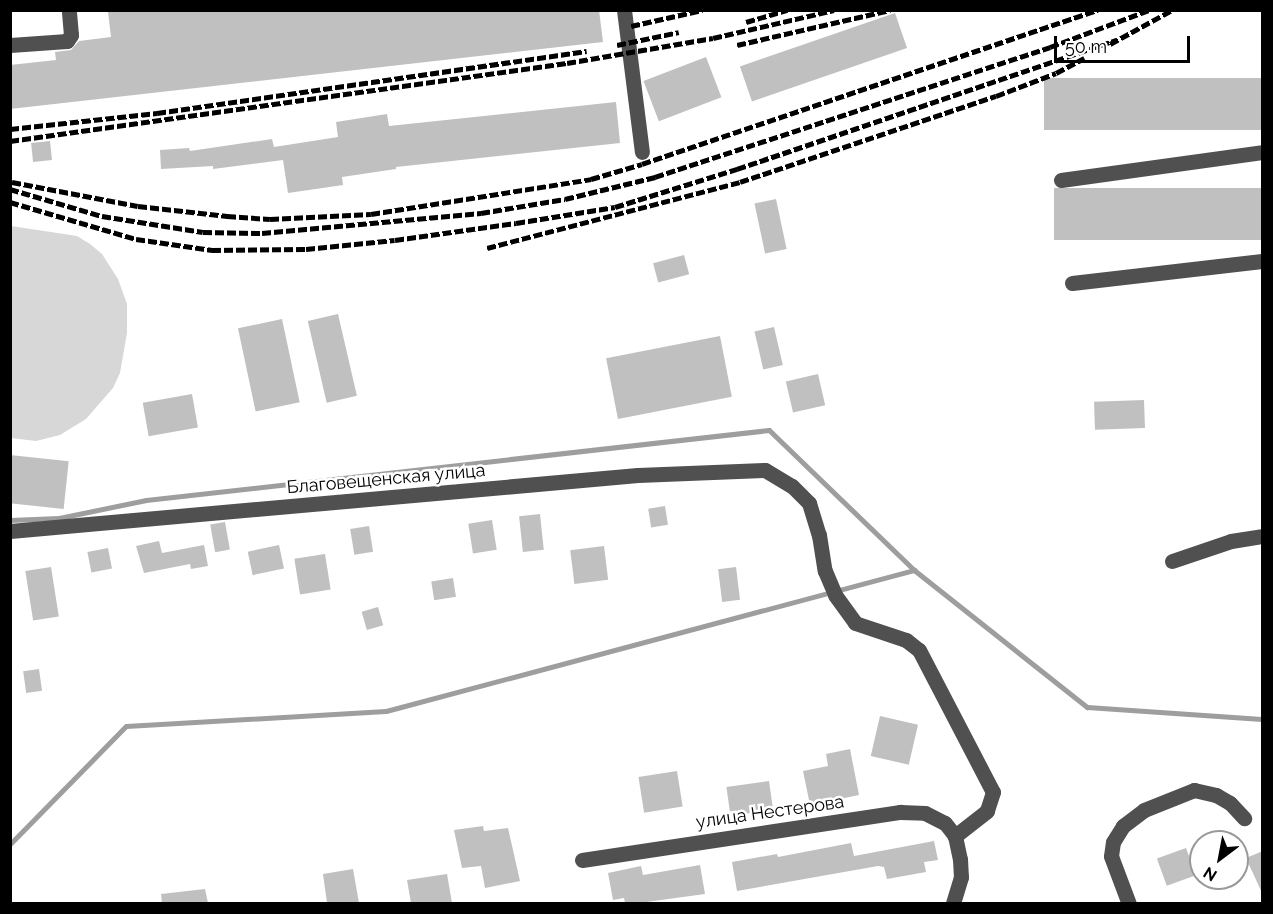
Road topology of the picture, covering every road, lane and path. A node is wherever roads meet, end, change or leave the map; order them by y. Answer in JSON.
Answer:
{"nodes":[{"id":1,"x":69,"y":10,"type":"edge"},
{"id":2,"x":624,"y":10,"type":"edge"},
{"id":3,"x":10,"y":45,"type":"edge"},
{"id":4,"x":642,"y":152,"type":"dead end"},
{"id":5,"x":1263,"y":152,"type":"edge"},
{"id":6,"x":1061,"y":180,"type":"dead end"},
{"id":7,"x":1263,"y":261,"type":"edge"},
{"id":8,"x":1072,"y":283,"type":"dead end"},
{"id":9,"x":10,"y":531,"type":"edge"},
{"id":10,"x":1263,"y":536,"type":"edge"},
{"id":11,"x":1172,"y":561,"type":"dead end"},
{"id":12,"x":1244,"y":818,"type":"dead end"},
{"id":13,"x":955,"y":836,"type":"junction"},
{"id":14,"x":582,"y":860,"type":"dead end"},
{"id":15,"x":953,"y":903,"type":"edge"},
{"id":16,"x":1129,"y":903,"type":"edge"}],
"edges":[{"from":1,"to":3,"type":"street"},
{"from":2,"to":4,"type":"street"},
{"from":5,"to":6,"type":"street"},
{"from":7,"to":8,"type":"street"},
{"from":9,"to":13,"type":"street","name":"Благовещенская улица"},
{"from":10,"to":11,"type":"street"},
{"from":12,"to":16,"type":"street"},
{"from":13,"to":14,"type":"street","name":"улица Нестерова"},
{"from":13,"to":15,"type":"street"}]}
